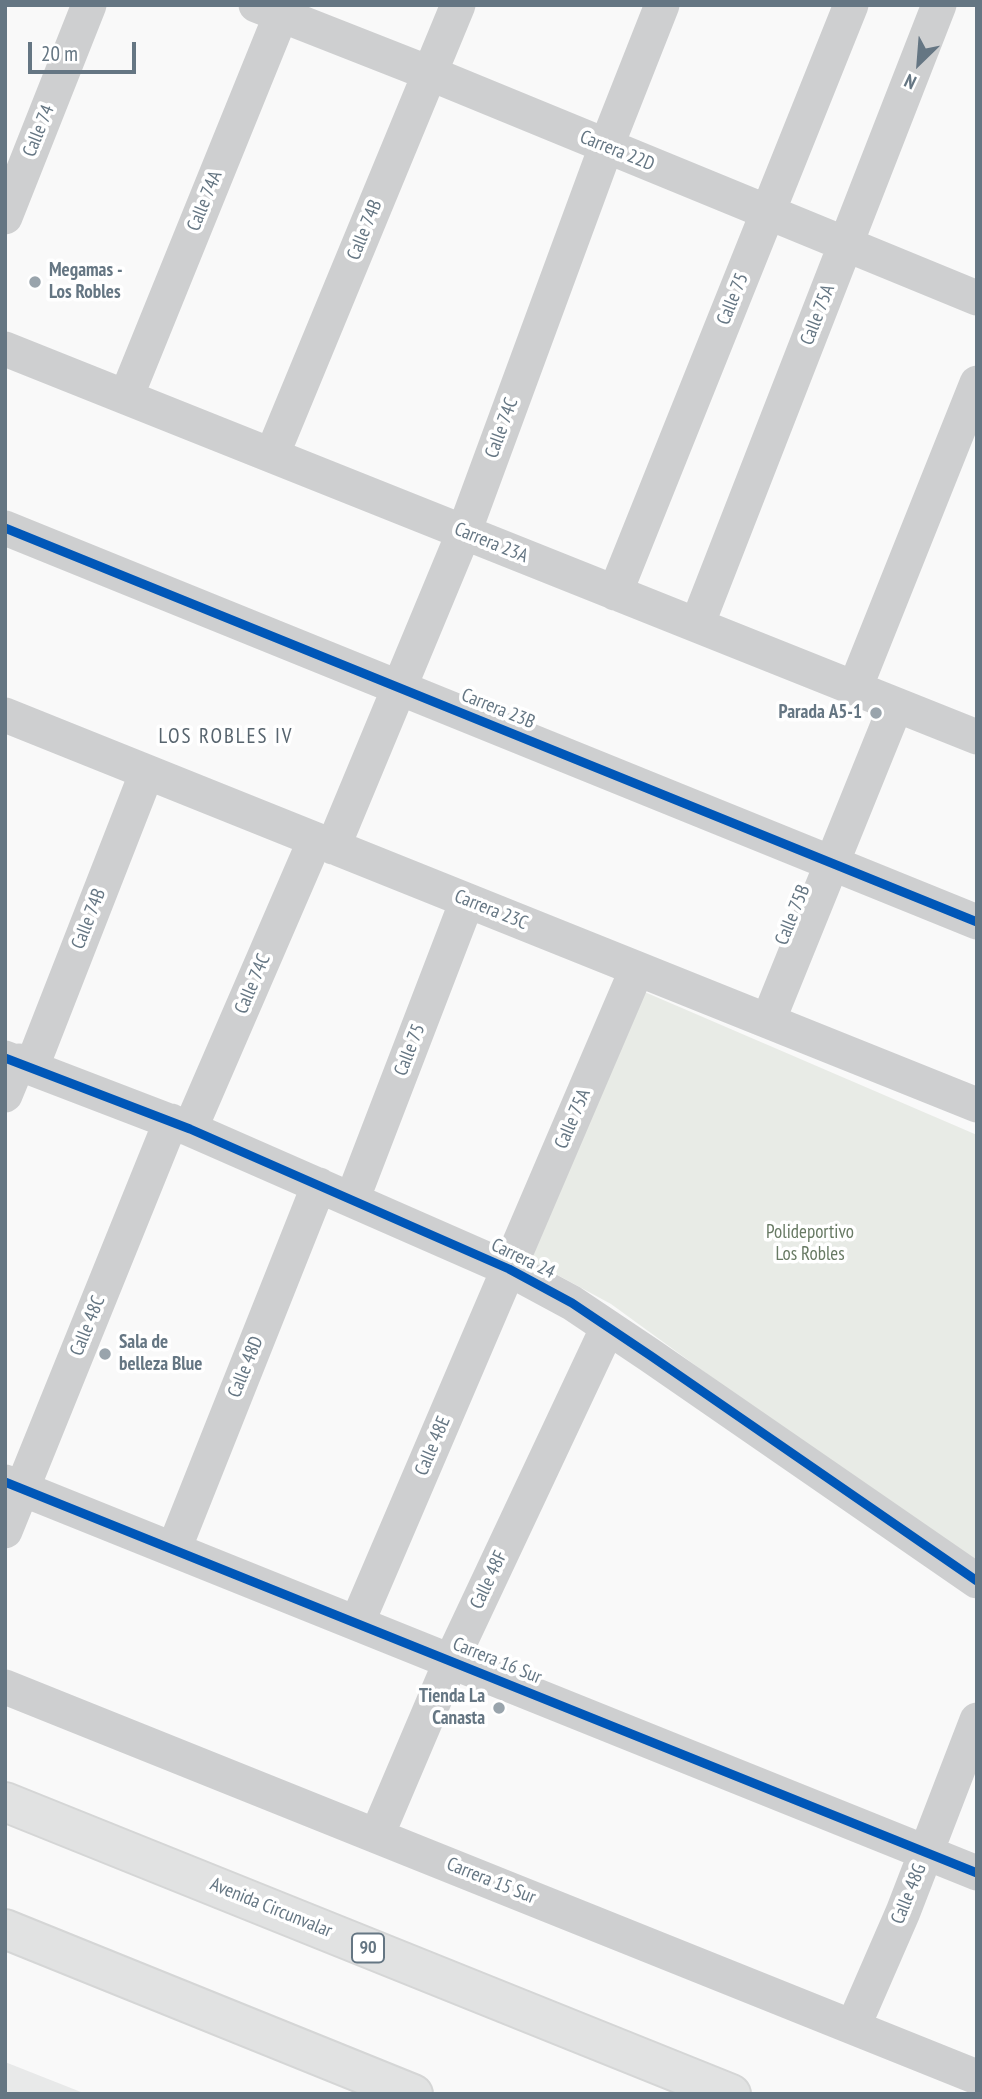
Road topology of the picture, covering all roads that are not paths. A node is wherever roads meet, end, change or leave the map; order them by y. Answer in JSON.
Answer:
{"nodes":[{"id":1,"x":89,"y":5,"type":"edge"},
{"id":2,"x":458,"y":5,"type":"edge"},
{"id":3,"x":662,"y":5,"type":"edge"},
{"id":4,"x":850,"y":5,"type":"edge"},
{"id":5,"x":939,"y":5,"type":"edge"},
{"id":6,"x":274,"y":9,"type":"edge"},
{"id":7,"x":429,"y":73,"type":"junction"},
{"id":8,"x":606,"y":147,"type":"junction"},
{"id":9,"x":767,"y":213,"type":"junction"},
{"id":10,"x":5,"y":217,"type":"edge"},
{"id":11,"x":846,"y":244,"type":"junction"},
{"id":12,"x":977,"y":298,"type":"edge"},
{"id":13,"x":5,"y":349,"type":"edge"},
{"id":14,"x":977,"y":383,"type":"edge"},
{"id":15,"x":126,"y":397,"type":"junction"},
{"id":16,"x":272,"y":455,"type":"junction"},
{"id":17,"x":5,"y":528,"type":"edge"},
{"id":18,"x":464,"y":532,"type":"junction"},
{"id":19,"x":615,"y":593,"type":"junction"},
{"id":20,"x":697,"y":625,"type":"junction"},
{"id":21,"x":400,"y":688,"type":"junction"},
{"id":22,"x":855,"y":688,"type":"junction"},
{"id":23,"x":897,"y":705,"type":"junction"},
{"id":24,"x":6,"y":716,"type":"edge"},
{"id":25,"x":977,"y":737,"type":"edge"},
{"id":26,"x":147,"y":772,"type":"junction"},
{"id":27,"x":324,"y":843,"type":"junction"},
{"id":28,"x":833,"y":864,"type":"junction"},
{"id":29,"x":467,"y":901,"type":"junction"},
{"id":30,"x":977,"y":922,"type":"edge"},
{"id":31,"x":637,"y":968,"type":"junction"},
{"id":32,"x":768,"y":1021,"type":"junction"},
{"id":33,"x":18,"y":1062,"type":"edge"},
{"id":34,"x":5,"y":1095,"type":"edge"},
{"id":35,"x":977,"y":1105,"type":"edge"},
{"id":36,"x":181,"y":1125,"type":"junction"},
{"id":37,"x":319,"y":1185,"type":"junction"},
{"id":38,"x":352,"y":1200,"type":"junction"},
{"id":39,"x":509,"y":1269,"type":"junction"},
{"id":40,"x":608,"y":1327,"type":"junction"},
{"id":41,"x":14,"y":1485,"type":"edge"},
{"id":42,"x":5,"y":1531,"type":"edge"},
{"id":43,"x":174,"y":1549,"type":"junction"},
{"id":44,"x":977,"y":1581,"type":"edge"},
{"id":45,"x":357,"y":1623,"type":"junction"},
{"id":46,"x":451,"y":1661,"type":"junction"},
{"id":47,"x":5,"y":1687,"type":"edge"},
{"id":48,"x":977,"y":1720,"type":"edge"},
{"id":49,"x":5,"y":1802,"type":"edge"},
{"id":50,"x":377,"y":1835,"type":"junction"},
{"id":51,"x":926,"y":1852,"type":"junction"},
{"id":52,"x":977,"y":1873,"type":"edge"},
{"id":53,"x":5,"y":1928,"type":"edge"},
{"id":54,"x":853,"y":2026,"type":"junction"},
{"id":55,"x":977,"y":2077,"type":"edge"},
{"id":56,"x":413,"y":2094,"type":"edge"},
{"id":57,"x":731,"y":2094,"type":"edge"}],
"edges":[{"from":1,"to":10,"type":"street","name":"Calle 74"},
{"from":2,"to":7,"type":"street","name":"Calle 74B"},
{"from":3,"to":8,"type":"street","name":"Calle 74C"},
{"from":4,"to":9,"type":"street","name":"Calle 75"},
{"from":5,"to":11,"type":"street","name":"Calle 75A"},
{"from":6,"to":7,"type":"street","name":"Carrera 22D"},
{"from":6,"to":15,"type":"street","name":"Calle 74A"},
{"from":7,"to":8,"type":"street","name":"Carrera 22D"},
{"from":7,"to":16,"type":"street","name":"Calle 74B"},
{"from":8,"to":9,"type":"street","name":"Carrera 22D"},
{"from":8,"to":18,"type":"street","name":"Calle 74C"},
{"from":9,"to":11,"type":"street","name":"Carrera 22D"},
{"from":9,"to":19,"type":"street","name":"Calle 75"},
{"from":11,"to":12,"type":"street","name":"Carrera 22D"},
{"from":11,"to":20,"type":"street","name":"Calle 75A"},
{"from":13,"to":15,"type":"street","name":"Carrera 23A"},
{"from":14,"to":22,"type":"street"},
{"from":15,"to":16,"type":"street","name":"Carrera 23A"},
{"from":16,"to":18,"type":"street","name":"Carrera 23A"},
{"from":17,"to":21,"type":"street","name":"Carrera 23B"},
{"from":18,"to":19,"type":"street","name":"Carrera 23A"},
{"from":18,"to":21,"type":"street","name":"Calle 74C"},
{"from":19,"to":20,"type":"street","name":"Carrera 23A"},
{"from":20,"to":22,"type":"street","name":"Carrera 23A"},
{"from":21,"to":27,"type":"street","name":"Calle 74C"},
{"from":21,"to":28,"type":"street","name":"Carrera 23B"},
{"from":22,"to":23,"type":"street","name":"Carrera 23A"},
{"from":23,"to":25,"type":"street","name":"Carrera 23A"},
{"from":23,"to":28,"type":"street","name":"Calle 75B"},
{"from":24,"to":26,"type":"street","name":"Carrera 23C"},
{"from":26,"to":27,"type":"street","name":"Carrera 23C"},
{"from":26,"to":33,"type":"street","name":"Calle 74B"},
{"from":27,"to":29,"type":"street","name":"Carrera 23C"},
{"from":27,"to":36,"type":"street","name":"Calle 74C"},
{"from":28,"to":30,"type":"street","name":"Carrera 23B"},
{"from":28,"to":32,"type":"street","name":"Calle 75B"},
{"from":29,"to":31,"type":"street","name":"Carrera 23C"},
{"from":29,"to":38,"type":"street","name":"Calle 75"},
{"from":31,"to":32,"type":"street","name":"Carrera 23C"},
{"from":31,"to":39,"type":"street","name":"Calle 75A"},
{"from":32,"to":35,"type":"street","name":"Carrera 23C"},
{"from":33,"to":34,"type":"street","name":"Calle 74B"},
{"from":33,"to":36,"type":"street","name":"Carrera 24"},
{"from":36,"to":37,"type":"street","name":"Carrera 24"},
{"from":36,"to":41,"type":"street","name":"Calle 48C"},
{"from":37,"to":38,"type":"street","name":"Carrera 24"},
{"from":37,"to":43,"type":"street","name":"Calle 48D"},
{"from":38,"to":39,"type":"street","name":"Carrera 24"},
{"from":39,"to":40,"type":"street","name":"Carrera 24"},
{"from":39,"to":45,"type":"street","name":"Calle 48E"},
{"from":40,"to":44,"type":"street","name":"Carrera 24"},
{"from":40,"to":46,"type":"street","name":"Calle 48F"},
{"from":41,"to":42,"type":"street","name":"Calle 48C"},
{"from":41,"to":43,"type":"street","name":"Carrera 16 Sur"},
{"from":43,"to":45,"type":"street","name":"Carrera 16 Sur"},
{"from":45,"to":46,"type":"street","name":"Carrera 16 Sur"},
{"from":46,"to":50,"type":"street","name":"Calle 48F"},
{"from":46,"to":51,"type":"street","name":"Carrera 16 Sur"},
{"from":47,"to":50,"type":"street","name":"Carrera 15 Sur"},
{"from":48,"to":51,"type":"street","name":"Calle 48G"},
{"from":49,"to":57,"type":"highway","name":"Avenida Circunvalar","number":"90"},
{"from":50,"to":54,"type":"street","name":"Carrera 15 Sur"},
{"from":51,"to":52,"type":"street","name":"Carrera 16 Sur"},
{"from":51,"to":54,"type":"street","name":"Calle 48G"},
{"from":53,"to":56,"type":"highway"},
{"from":54,"to":55,"type":"street","name":"Carrera 15 Sur"}]}
